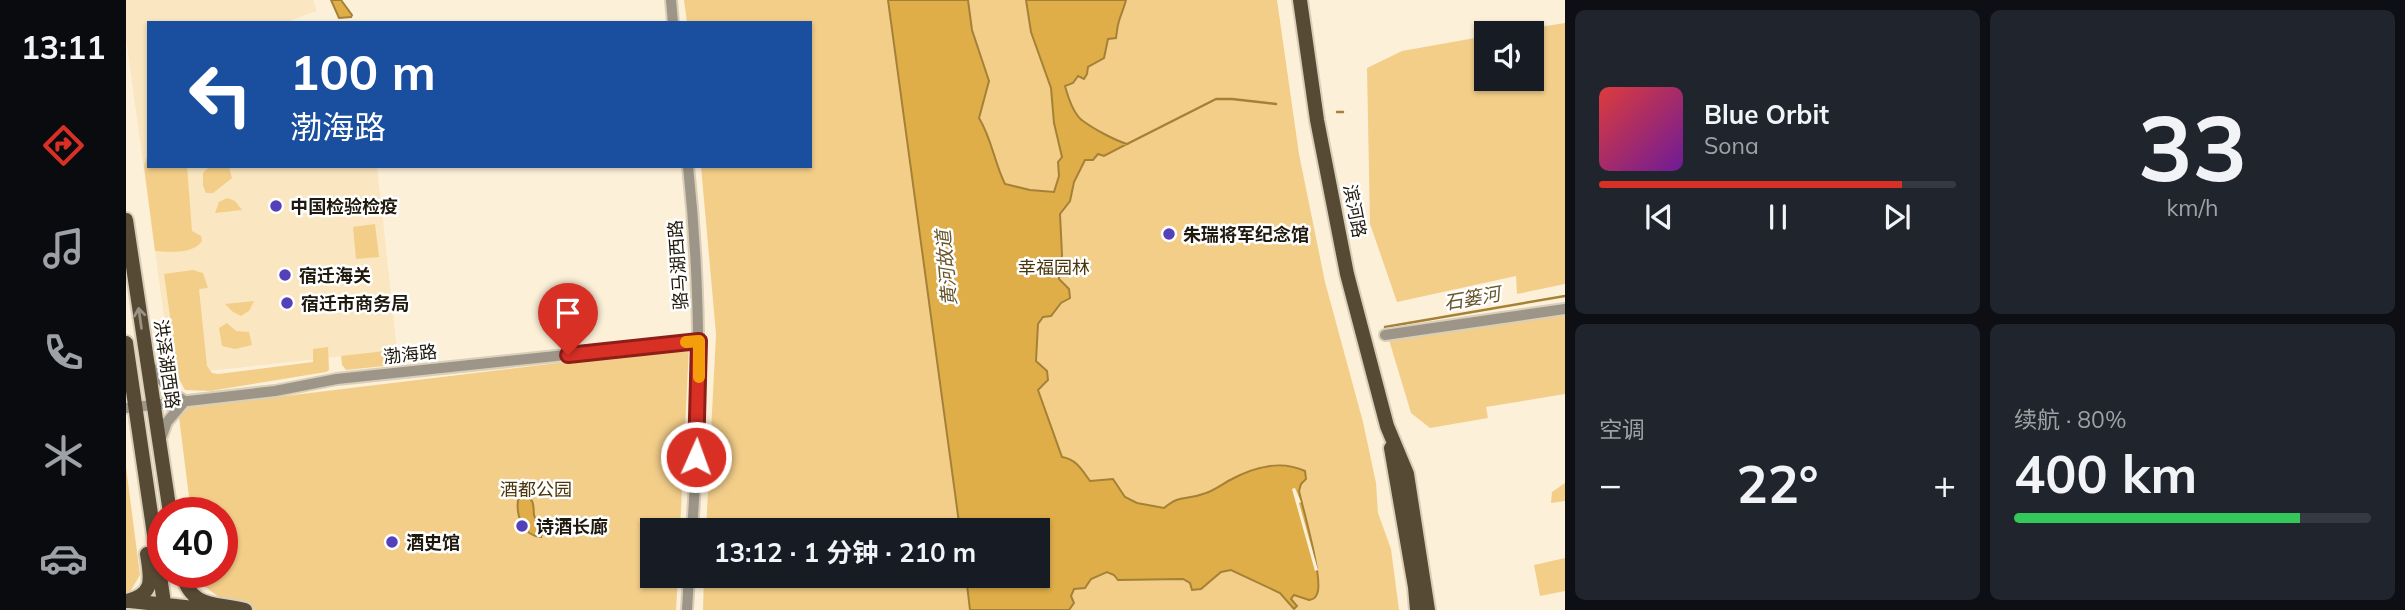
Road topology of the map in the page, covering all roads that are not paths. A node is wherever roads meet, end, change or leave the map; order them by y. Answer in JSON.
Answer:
{"nodes":[{"id":1,"x":671,"y":0,"type":"edge"},
{"id":2,"x":1300,"y":0,"type":"edge"},
{"id":3,"x":673,"y":21,"type":"edge"},
{"id":4,"x":688,"y":168,"type":"edge"},
{"id":5,"x":126,"y":220,"type":"edge"},
{"id":6,"x":1565,"y":309,"type":"edge"},
{"id":7,"x":1385,"y":335,"type":"dead end"},
{"id":8,"x":699,"y":341,"type":"junction"},
{"id":9,"x":126,"y":343,"type":"edge"},
{"id":10,"x":147,"y":362,"type":"junction"},
{"id":11,"x":129,"y":365,"type":"junction"},
{"id":12,"x":126,"y":389,"type":"edge"},
{"id":13,"x":186,"y":401,"type":"junction"},
{"id":14,"x":153,"y":405,"type":"junction"},
{"id":15,"x":129,"y":410,"type":"edge"},
{"id":16,"x":1387,"y":426,"type":"junction"},
{"id":17,"x":159,"y":444,"type":"junction"},
{"id":18,"x":143,"y":459,"type":"junction"},
{"id":19,"x":168,"y":497,"type":"edge"},
{"id":20,"x":693,"y":518,"type":"edge"},
{"id":21,"x":186,"y":588,"type":"edge"},
{"id":22,"x":688,"y":588,"type":"edge"},
{"id":23,"x":127,"y":601,"type":"edge"},
{"id":24,"x":180,"y":604,"type":"edge"},
{"id":25,"x":165,"y":608,"type":"edge"},
{"id":26,"x":212,"y":610,"type":"edge"},
{"id":27,"x":245,"y":610,"type":"edge"},
{"id":28,"x":687,"y":610,"type":"edge"},
{"id":29,"x":1416,"y":610,"type":"edge"},
{"id":30,"x":1428,"y":610,"type":"edge"}],
"edges":[{"from":1,"to":3,"type":"street"},
{"from":2,"to":16,"type":"main road","name":"滨河路"},
{"from":4,"to":8,"type":"street","name":"骆马湖西路"},
{"from":10,"to":5,"type":"main road","name":"洪泽湖西路","one_way":true},
{"from":6,"to":7,"type":"street"},
{"from":8,"to":13,"type":"street","name":"渤海路"},
{"from":8,"to":20,"type":"street","name":"骆马湖西路"},
{"from":9,"to":11,"type":"main road"},
{"from":10,"to":13,"type":"street"},
{"from":10,"to":14,"type":"main road","name":"洪泽湖西路"},
{"from":11,"to":12,"type":"street"},
{"from":11,"to":15,"type":"main road"},
{"from":13,"to":14,"type":"street","name":"渤海路"},
{"from":13,"to":17,"type":"street"},
{"from":14,"to":15,"type":"street","name":"渤海路"},
{"from":14,"to":17,"type":"main road","name":"洪泽湖西路"},
{"from":15,"to":18,"type":"main road"},
{"from":16,"to":29,"type":"main road","name":"滨河路"},
{"from":16,"to":30,"type":"main road","name":"滨河路"},
{"from":17,"to":19,"type":"main road","name":"洪泽湖西路"},
{"from":18,"to":23,"type":"main road"},
{"from":18,"to":25,"type":"main road"},
{"from":21,"to":27,"type":"main road"},
{"from":22,"to":28,"type":"street"},
{"from":23,"to":25,"type":"main road"},
{"from":24,"to":25,"type":"main road"},
{"from":24,"to":26,"type":"main road"}]}
